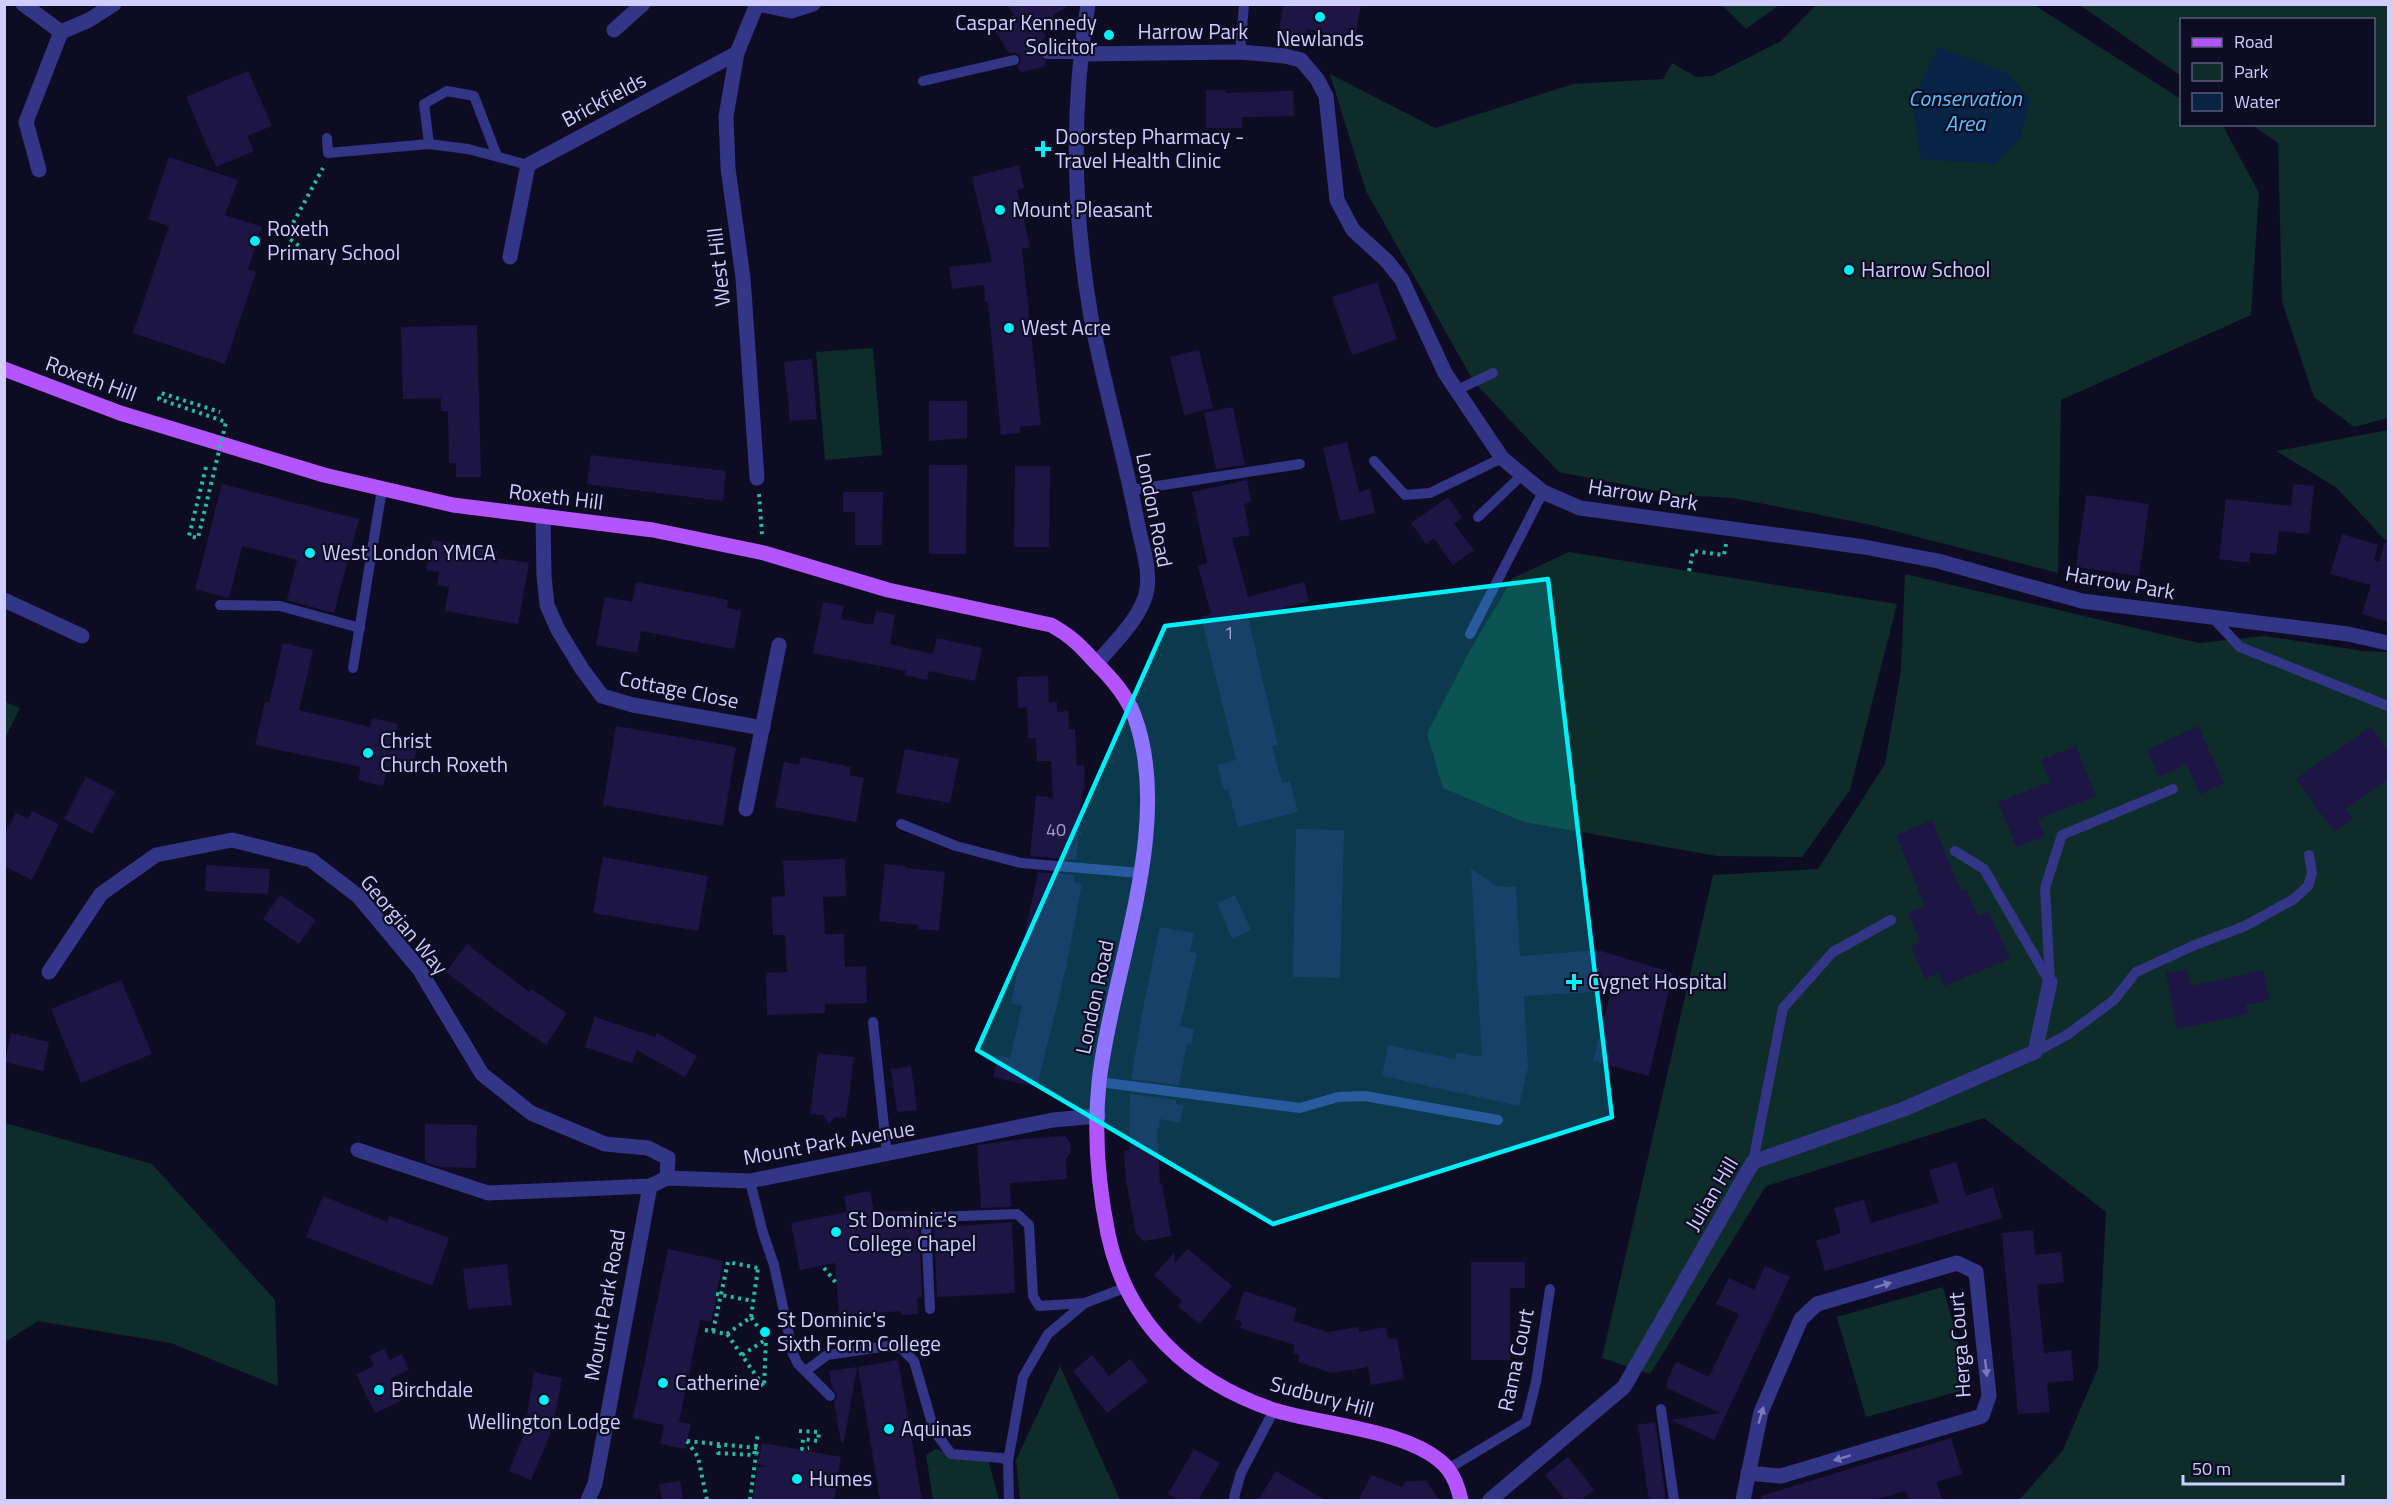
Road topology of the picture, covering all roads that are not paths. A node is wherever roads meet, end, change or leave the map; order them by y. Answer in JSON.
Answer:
{"nodes":[{"id":1,"x":23,"y":4,"type":"edge"},
{"id":2,"x":114,"y":4,"type":"edge"},
{"id":3,"x":643,"y":4,"type":"edge"},
{"id":4,"x":757,"y":4,"type":"edge"},
{"id":5,"x":813,"y":4,"type":"edge"},
{"id":6,"x":1088,"y":4,"type":"edge"},
{"id":7,"x":1244,"y":4,"type":"edge"},
{"id":8,"x":614,"y":30,"type":"dead end"},
{"id":9,"x":61,"y":32,"type":"junction"},
{"id":10,"x":1240,"y":52,"type":"junction"},
{"id":11,"x":737,"y":53,"type":"junction"},
{"id":12,"x":1047,"y":54,"type":"dead end"},
{"id":13,"x":1080,"y":54,"type":"junction"},
{"id":14,"x":1014,"y":60,"type":"dead end"},
{"id":15,"x":923,"y":81,"type":"dead end"},
{"id":16,"x":327,"y":138,"type":"dead end"},
{"id":17,"x":429,"y":144,"type":"junction"},
{"id":18,"x":497,"y":156,"type":"junction"},
{"id":19,"x":528,"y":165,"type":"junction"},
{"id":20,"x":39,"y":171,"type":"dead end"},
{"id":21,"x":510,"y":257,"type":"dead end"},
{"id":22,"x":4,"y":369,"type":"edge"},
{"id":23,"x":1493,"y":373,"type":"dead end"},
{"id":24,"x":1456,"y":390,"type":"junction"},
{"id":25,"x":1502,"y":458,"type":"junction"},
{"id":26,"x":1374,"y":460,"type":"dead end"},
{"id":27,"x":1300,"y":464,"type":"dead end"},
{"id":28,"x":1521,"y":476,"type":"junction"},
{"id":29,"x":757,"y":478,"type":"road end"},
{"id":30,"x":382,"y":489,"type":"junction"},
{"id":31,"x":1131,"y":490,"type":"junction"},
{"id":32,"x":1543,"y":492,"type":"junction"},
{"id":33,"x":543,"y":516,"type":"junction"},
{"id":34,"x":1478,"y":517,"type":"dead end"},
{"id":35,"x":4,"y":600,"type":"edge"},
{"id":36,"x":220,"y":605,"type":"dead end"},
{"id":37,"x":2214,"y":619,"type":"junction"},
{"id":38,"x":360,"y":627,"type":"junction"},
{"id":39,"x":1470,"y":634,"type":"dead end"},
{"id":40,"x":82,"y":636,"type":"dead end"},
{"id":41,"x":2388,"y":643,"type":"edge"},
{"id":42,"x":779,"y":645,"type":"dead end"},
{"id":43,"x":1097,"y":663,"type":"junction"},
{"id":44,"x":353,"y":668,"type":"dead end"},
{"id":45,"x":2388,"y":706,"type":"edge"},
{"id":46,"x":763,"y":728,"type":"junction"},
{"id":47,"x":2173,"y":789,"type":"dead end"},
{"id":48,"x":746,"y":809,"type":"dead end"},
{"id":49,"x":901,"y":824,"type":"dead end"},
{"id":50,"x":1955,"y":851,"type":"dead end"},
{"id":51,"x":2309,"y":855,"type":"dead end"},
{"id":52,"x":1140,"y":873,"type":"junction"},
{"id":53,"x":1891,"y":920,"type":"dead end"},
{"id":54,"x":49,"y":972,"type":"dead end"},
{"id":55,"x":2050,"y":982,"type":"junction"},
{"id":56,"x":873,"y":1022,"type":"dead end"},
{"id":57,"x":2035,"y":1052,"type":"junction"},
{"id":58,"x":1099,"y":1082,"type":"junction"},
{"id":59,"x":1098,"y":1116,"type":"junction"},
{"id":60,"x":1498,"y":1120,"type":"dead end"},
{"id":61,"x":358,"y":1150,"type":"dead end"},
{"id":62,"x":887,"y":1155,"type":"junction"},
{"id":63,"x":1753,"y":1162,"type":"junction"},
{"id":64,"x":1099,"y":1173,"type":"joint"},
{"id":65,"x":667,"y":1178,"type":"junction"},
{"id":66,"x":750,"y":1181,"type":"junction"},
{"id":67,"x":650,"y":1186,"type":"junction"},
{"id":68,"x":1127,"y":1287,"type":"junction"},
{"id":69,"x":1550,"y":1289,"type":"dead end"},
{"id":70,"x":1085,"y":1303,"type":"junction"},
{"id":71,"x":930,"y":1310,"type":"dead end"},
{"id":72,"x":806,"y":1371,"type":"junction"},
{"id":73,"x":830,"y":1396,"type":"dead end"},
{"id":74,"x":1661,"y":1409,"type":"dead end"},
{"id":75,"x":1274,"y":1410,"type":"junction"},
{"id":76,"x":1008,"y":1461,"type":"junction"},
{"id":77,"x":1448,"y":1469,"type":"junction"},
{"id":78,"x":1748,"y":1473,"type":"junction"},
{"id":79,"x":588,"y":1500,"type":"edge"},
{"id":80,"x":1009,"y":1500,"type":"edge"},
{"id":81,"x":1235,"y":1500,"type":"edge"},
{"id":82,"x":1461,"y":1500,"type":"edge"},
{"id":83,"x":1490,"y":1500,"type":"edge"},
{"id":84,"x":1674,"y":1500,"type":"edge"},
{"id":85,"x":1743,"y":1500,"type":"edge"}],
"edges":[{"from":1,"to":9,"type":"street"},
{"from":2,"to":9,"type":"street"},
{"from":3,"to":8,"type":"street"},
{"from":4,"to":5,"type":"street"},
{"from":4,"to":11,"type":"street"},
{"from":6,"to":13,"type":"street","name":"London Road"},
{"from":7,"to":10,"type":"lane"},
{"from":9,"to":20,"type":"street"},
{"from":10,"to":13,"type":"street","name":"Harrow Park"},
{"from":10,"to":24,"type":"street","name":"Harrow Park"},
{"from":11,"to":19,"type":"street","name":"Brickfields"},
{"from":11,"to":29,"type":"street","name":"West Hill"},
{"from":12,"to":13,"type":"lane"},
{"from":13,"to":31,"type":"street","name":"London Road"},
{"from":14,"to":15,"type":"lane"},
{"from":16,"to":17,"type":"lane"},
{"from":17,"to":18,"type":"lane"},
{"from":17,"to":18,"type":"lane"},
{"from":18,"to":19,"type":"lane"},
{"from":19,"to":21,"type":"street"},
{"from":22,"to":30,"type":"main road","name":"Roxeth Hill"},
{"from":23,"to":24,"type":"lane"},
{"from":24,"to":25,"type":"street","name":"Harrow Park"},
{"from":25,"to":26,"type":"lane"},
{"from":25,"to":28,"type":"street","name":"Harrow Park"},
{"from":27,"to":31,"type":"lane"},
{"from":28,"to":32,"type":"street","name":"Harrow Park"},
{"from":28,"to":34,"type":"lane"},
{"from":30,"to":33,"type":"main road","name":"Roxeth Hill"},
{"from":30,"to":38,"type":"lane"},
{"from":31,"to":43,"type":"street","name":"London Road"},
{"from":32,"to":37,"type":"street","name":"Harrow Park"},
{"from":32,"to":39,"type":"lane"},
{"from":33,"to":43,"type":"main road","name":"Roxeth Hill"},
{"from":33,"to":46,"type":"street","name":"Cottage Close"},
{"from":35,"to":40,"type":"street"},
{"from":36,"to":38,"type":"lane"},
{"from":37,"to":41,"type":"street","name":"Harrow Park"},
{"from":37,"to":45,"type":"lane"},
{"from":38,"to":44,"type":"lane"},
{"from":42,"to":46,"type":"street","name":"Cottage Close"},
{"from":43,"to":52,"type":"main road","name":"London Road"},
{"from":46,"to":48,"type":"street","name":"Cottage Close"},
{"from":47,"to":55,"type":"lane"},
{"from":49,"to":52,"type":"lane"},
{"from":50,"to":55,"type":"lane"},
{"from":51,"to":57,"type":"lane"},
{"from":52,"to":58,"type":"main road","name":"London Road"},
{"from":53,"to":63,"type":"lane"},
{"from":54,"to":65,"type":"street","name":"Georgian Way"},
{"from":55,"to":57,"type":"street"},
{"from":56,"to":62,"type":"lane"},
{"from":57,"to":63,"type":"street","name":"Julian Hill"},
{"from":58,"to":59,"type":"main road","name":"London Road"},
{"from":58,"to":60,"type":"lane"},
{"from":59,"to":62,"type":"street","name":"Mount Park Avenue"},
{"from":59,"to":64,"type":"main road","name":"London Road"},
{"from":61,"to":67,"type":"street","name":"Mount Park Avenue"},
{"from":62,"to":66,"type":"street","name":"Mount Park Avenue"},
{"from":63,"to":83,"type":"street","name":"Julian Hill"},
{"from":64,"to":68,"type":"main road","name":"Sudbury Hill"},
{"from":65,"to":66,"type":"street","name":"Mount Park Avenue"},
{"from":65,"to":67,"type":"street","name":"Mount Park Avenue"},
{"from":66,"to":72,"type":"lane"},
{"from":67,"to":79,"type":"street","name":"Mount Park Road"},
{"from":68,"to":70,"type":"lane"},
{"from":68,"to":75,"type":"main road","name":"Sudbury Hill"},
{"from":69,"to":77,"type":"lane","name":"Rama Court"},
{"from":70,"to":71,"type":"lane"},
{"from":70,"to":76,"type":"lane"},
{"from":72,"to":73,"type":"lane"},
{"from":72,"to":76,"type":"lane"},
{"from":74,"to":84,"type":"lane"},
{"from":75,"to":77,"type":"main road","name":"Sudbury Hill"},
{"from":75,"to":81,"type":"lane"},
{"from":76,"to":80,"type":"lane"},
{"from":77,"to":82,"type":"main road","name":"Sudbury Hill"},
{"from":78,"to":78,"type":"street","name":"Herga Court","one_way":true},
{"from":78,"to":85,"type":"street","name":"Herga Court"}]}
